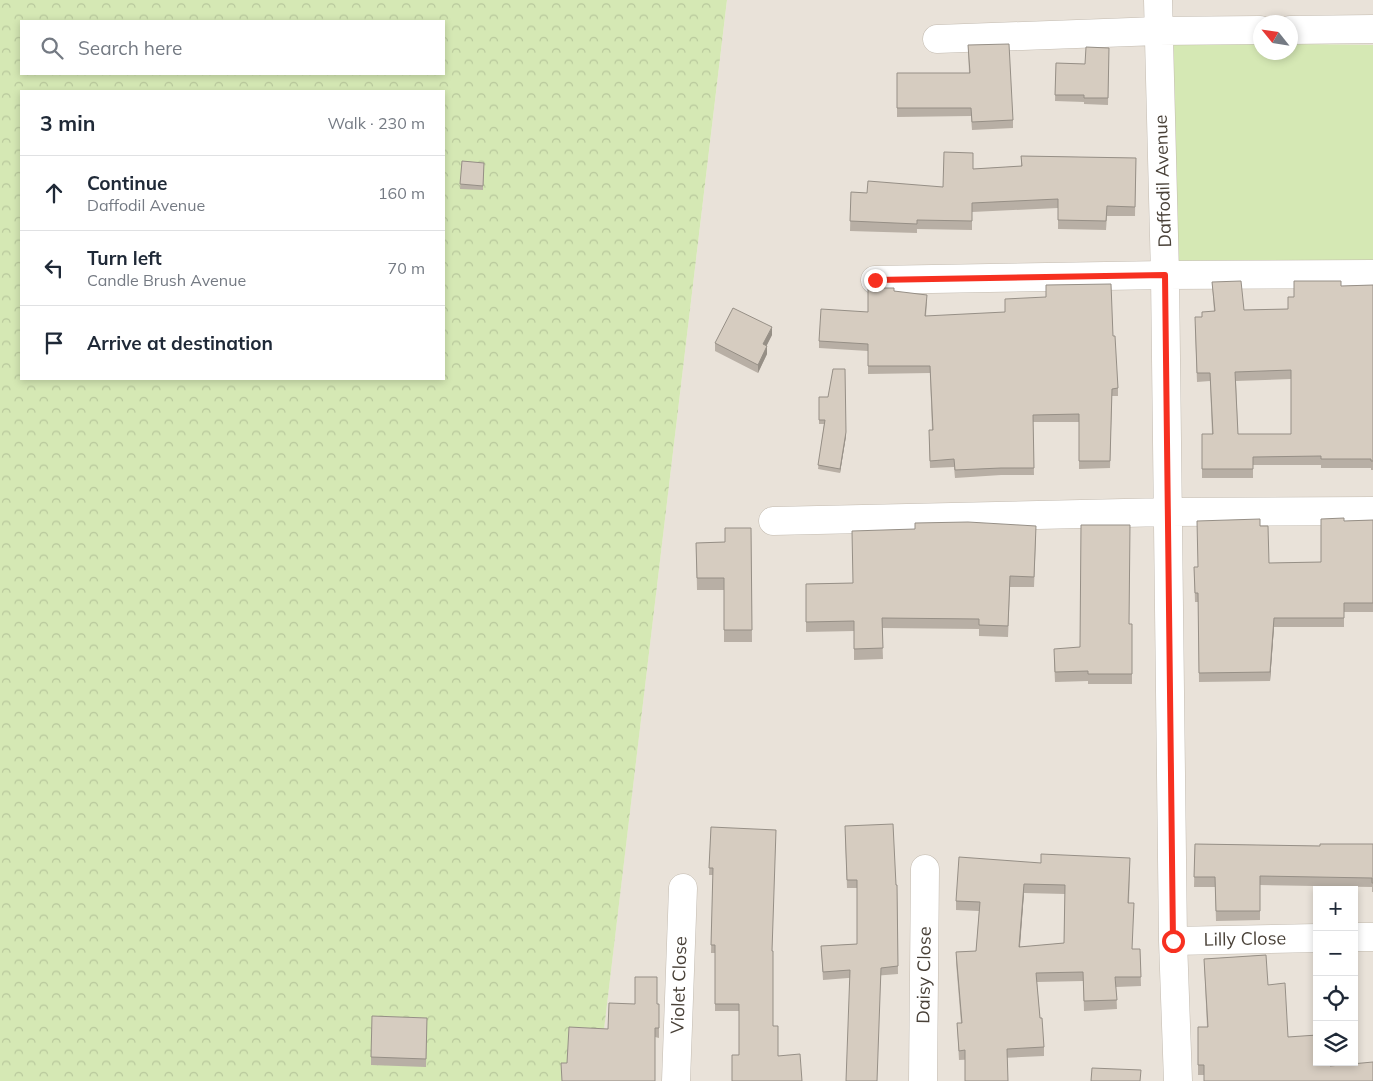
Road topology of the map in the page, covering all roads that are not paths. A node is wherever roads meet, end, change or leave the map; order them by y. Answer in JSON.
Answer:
{"nodes":[{"id":1,"x":1158,"y":0,"type":"edge"},
{"id":2,"x":1373,"y":29,"type":"edge"},
{"id":3,"x":1253,"y":30,"type":"edge"},
{"id":4,"x":1298,"y":30,"type":"edge"},
{"id":5,"x":1158,"y":31,"type":"junction"},
{"id":6,"x":937,"y":38,"type":"dead end"},
{"id":7,"x":1373,"y":274,"type":"edge"},
{"id":8,"x":1165,"y":275,"type":"junction"},
{"id":9,"x":875,"y":280,"type":"dead end"},
{"id":10,"x":1167,"y":512,"type":"junction"},
{"id":11,"x":1373,"y":512,"type":"edge"},
{"id":12,"x":774,"y":521,"type":"dead end"},
{"id":13,"x":925,"y":869,"type":"dead end"},
{"id":14,"x":683,"y":888,"type":"dead end"},
{"id":15,"x":1358,"y":937,"type":"edge"},
{"id":16,"x":1373,"y":937,"type":"edge"},
{"id":17,"x":1313,"y":938,"type":"edge"},
{"id":18,"x":1173,"y":941,"type":"junction"},
{"id":19,"x":676,"y":1081,"type":"edge"},
{"id":20,"x":923,"y":1081,"type":"edge"},
{"id":21,"x":1178,"y":1081,"type":"edge"}],
"edges":[{"from":1,"to":5,"type":"street","name":"Daffodil Avenue"},
{"from":2,"to":4,"type":"street"},
{"from":3,"to":5,"type":"street"},
{"from":5,"to":6,"type":"street"},
{"from":5,"to":8,"type":"street","name":"Daffodil Avenue"},
{"from":7,"to":8,"type":"street"},
{"from":8,"to":9,"type":"street"},
{"from":8,"to":10,"type":"street","name":"Daffodil Avenue"},
{"from":10,"to":11,"type":"street"},
{"from":10,"to":12,"type":"street"},
{"from":10,"to":18,"type":"street","name":"Daffodil Avenue"},
{"from":13,"to":20,"type":"street","name":"Daisy Close"},
{"from":14,"to":19,"type":"street","name":"Violet Close"},
{"from":15,"to":16,"type":"street"},
{"from":17,"to":18,"type":"street","name":"Lilly Close"},
{"from":18,"to":21,"type":"street","name":"Daffodil Avenue"}]}
